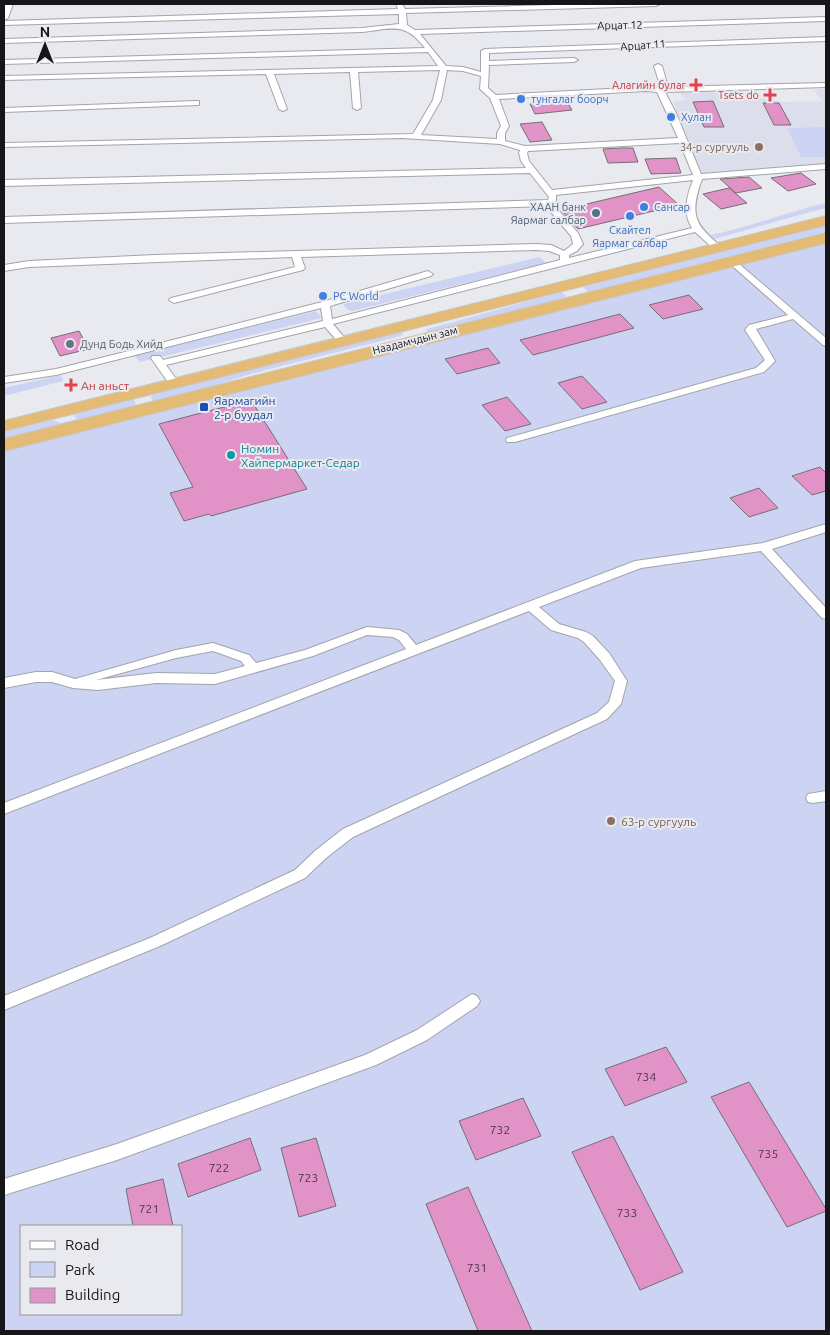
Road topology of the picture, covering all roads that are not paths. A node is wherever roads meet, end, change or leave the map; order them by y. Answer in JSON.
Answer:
{"nodes":[{"id":1,"x":9,"y":4,"type":"edge"},
{"id":2,"x":15,"y":4,"type":"edge"},
{"id":3,"x":656,"y":4,"type":"edge"},
{"id":4,"x":442,"y":6,"type":"edge"},
{"id":5,"x":400,"y":7,"type":"edge"},
{"id":6,"x":826,"y":20,"type":"edge"},
{"id":7,"x":4,"y":22,"type":"edge"},
{"id":8,"x":402,"y":26,"type":"junction"},
{"id":9,"x":414,"y":32,"type":"junction"},
{"id":10,"x":826,"y":39,"type":"edge"},
{"id":11,"x":4,"y":41,"type":"edge"},
{"id":12,"x":429,"y":50,"type":"junction"},
{"id":13,"x":574,"y":60,"type":"dead end"},
{"id":14,"x":4,"y":62,"type":"edge"},
{"id":15,"x":485,"y":63,"type":"junction"},
{"id":16,"x":658,"y":66,"type":"dead end"},
{"id":17,"x":444,"y":68,"type":"junction"},
{"id":18,"x":354,"y":69,"type":"junction"},
{"id":19,"x":269,"y":71,"type":"junction"},
{"id":20,"x":484,"y":75,"type":"junction"},
{"id":21,"x":4,"y":78,"type":"edge"},
{"id":22,"x":826,"y":85,"type":"edge"},
{"id":23,"x":662,"y":89,"type":"junction"},
{"id":24,"x":494,"y":98,"type":"junction"},
{"id":25,"x":196,"y":103,"type":"dead end"},
{"id":26,"x":357,"y":108,"type":"dead end"},
{"id":27,"x":283,"y":109,"type":"dead end"},
{"id":28,"x":4,"y":110,"type":"edge"},
{"id":29,"x":416,"y":137,"type":"junction"},
{"id":30,"x":683,"y":140,"type":"junction"},
{"id":31,"x":501,"y":142,"type":"junction"},
{"id":32,"x":4,"y":146,"type":"edge"},
{"id":33,"x":525,"y":149,"type":"junction"},
{"id":34,"x":826,"y":167,"type":"edge"},
{"id":35,"x":532,"y":170,"type":"junction"},
{"id":36,"x":698,"y":177,"type":"junction"},
{"id":37,"x":4,"y":183,"type":"edge"},
{"id":38,"x":550,"y":193,"type":"junction"},
{"id":39,"x":548,"y":203,"type":"junction"},
{"id":40,"x":4,"y":220,"type":"edge"},
{"id":41,"x":826,"y":221,"type":"edge"},
{"id":42,"x":697,"y":230,"type":"junction"},
{"id":43,"x":826,"y":238,"type":"edge"},
{"id":44,"x":718,"y":248,"type":"junction"},
{"id":45,"x":295,"y":253,"type":"junction"},
{"id":46,"x":564,"y":258,"type":"junction"},
{"id":47,"x":732,"y":261,"type":"junction"},
{"id":48,"x":4,"y":268,"type":"edge"},
{"id":49,"x":428,"y":274,"type":"dead end"},
{"id":50,"x":174,"y":300,"type":"dead end"},
{"id":51,"x":325,"y":304,"type":"junction"},
{"id":52,"x":795,"y":316,"type":"junction"},
{"id":53,"x":328,"y":324,"type":"junction"},
{"id":54,"x":417,"y":332,"type":"junction"},
{"id":55,"x":343,"y":342,"type":"junction"},
{"id":56,"x":826,"y":343,"type":"edge"},
{"id":57,"x":147,"y":350,"type":"junction"},
{"id":58,"x":160,"y":364,"type":"junction"},
{"id":59,"x":4,"y":380,"type":"edge"},
{"id":60,"x":174,"y":383,"type":"junction"},
{"id":61,"x":144,"y":391,"type":"junction"},
{"id":62,"x":154,"y":407,"type":"junction"},
{"id":63,"x":56,"y":413,"type":"junction"},
{"id":64,"x":4,"y":426,"type":"edge"},
{"id":65,"x":67,"y":429,"type":"junction"},
{"id":66,"x":511,"y":440,"type":"dead end"},
{"id":67,"x":4,"y":445,"type":"edge"},
{"id":68,"x":826,"y":528,"type":"edge"},
{"id":69,"x":764,"y":547,"type":"junction"},
{"id":70,"x":532,"y":606,"type":"junction"},
{"id":71,"x":826,"y":616,"type":"edge"},
{"id":72,"x":414,"y":651,"type":"junction"},
{"id":73,"x":254,"y":669,"type":"junction"},
{"id":74,"x":4,"y":683,"type":"edge"},
{"id":75,"x":73,"y":683,"type":"junction"},
{"id":76,"x":4,"y":809,"type":"edge"},
{"id":77,"x":472,"y":1002,"type":"dead end"},
{"id":78,"x":4,"y":1003,"type":"edge"},
{"id":79,"x":4,"y":1187,"type":"edge"}],
"edges":[{"from":1,"to":2,"type":"street"},
{"from":1,"to":7,"type":"street"},
{"from":3,"to":4,"type":"street"},
{"from":4,"to":5,"type":"street"},
{"from":5,"to":7,"type":"street"},
{"from":5,"to":8,"type":"street"},
{"from":6,"to":9,"type":"street","name":"Арцат 12"},
{"from":8,"to":9,"type":"street"},
{"from":8,"to":11,"type":"street"},
{"from":9,"to":12,"type":"street"},
{"from":10,"to":15,"type":"street","name":"Арцат 11"},
{"from":12,"to":14,"type":"street"},
{"from":12,"to":17,"type":"street"},
{"from":13,"to":15,"type":"street"},
{"from":15,"to":20,"type":"street"},
{"from":16,"to":23,"type":"street"},
{"from":17,"to":18,"type":"street"},
{"from":17,"to":20,"type":"street"},
{"from":17,"to":29,"type":"street"},
{"from":18,"to":19,"type":"street"},
{"from":18,"to":26,"type":"street"},
{"from":19,"to":21,"type":"street"},
{"from":19,"to":27,"type":"street"},
{"from":20,"to":24,"type":"street"},
{"from":22,"to":23,"type":"street"},
{"from":23,"to":24,"type":"street"},
{"from":23,"to":30,"type":"street"},
{"from":24,"to":31,"type":"street"},
{"from":25,"to":28,"type":"street"},
{"from":29,"to":31,"type":"street"},
{"from":29,"to":32,"type":"street"},
{"from":30,"to":33,"type":"street"},
{"from":30,"to":36,"type":"street"},
{"from":31,"to":33,"type":"street"},
{"from":33,"to":35,"type":"street"},
{"from":34,"to":36,"type":"street"},
{"from":35,"to":37,"type":"street"},
{"from":35,"to":38,"type":"street"},
{"from":36,"to":38,"type":"street"},
{"from":36,"to":42,"type":"street"},
{"from":38,"to":39,"type":"street"},
{"from":39,"to":40,"type":"street"},
{"from":39,"to":46,"type":"street"},
{"from":41,"to":44,"type":"highway","name":"Наадамчдын зам"},
{"from":42,"to":44,"type":"street"},
{"from":42,"to":46,"type":"street"},
{"from":43,"to":47,"type":"highway","name":"Наадамчдын зам"},
{"from":44,"to":54,"type":"highway","name":"Наадамчдын зам"},
{"from":45,"to":46,"type":"street"},
{"from":45,"to":48,"type":"street"},
{"from":45,"to":50,"type":"street"},
{"from":46,"to":53,"type":"street"},
{"from":47,"to":52,"type":"street"},
{"from":47,"to":54,"type":"highway","name":"Наадамчдын зам"},
{"from":49,"to":51,"type":"street"},
{"from":51,"to":53,"type":"street"},
{"from":51,"to":57,"type":"street"},
{"from":52,"to":56,"type":"street"},
{"from":52,"to":66,"type":"street"},
{"from":53,"to":55,"type":"street"},
{"from":53,"to":58,"type":"street"},
{"from":54,"to":55,"type":"highway","name":"Наадамчдын зам"},
{"from":54,"to":62,"type":"highway","name":"Наадамчдын зам"},
{"from":55,"to":60,"type":"highway","name":"Наадамчдын зам"},
{"from":57,"to":58,"type":"street"},
{"from":57,"to":59,"type":"street"},
{"from":58,"to":60,"type":"street"},
{"from":60,"to":61,"type":"highway","name":"Наадамчдын зам"},
{"from":61,"to":62,"type":"highway"},
{"from":61,"to":63,"type":"highway","name":"Наадамчдын зам"},
{"from":62,"to":65,"type":"highway","name":"Наадамчдын зам"},
{"from":63,"to":64,"type":"highway","name":"Наадамчдын зам"},
{"from":63,"to":65,"type":"highway"},
{"from":65,"to":67,"type":"highway","name":"Наадамчдын зам"},
{"from":68,"to":69,"type":"street"},
{"from":69,"to":70,"type":"street"},
{"from":69,"to":71,"type":"street"},
{"from":70,"to":72,"type":"street"},
{"from":70,"to":78,"type":"street"},
{"from":72,"to":73,"type":"street"},
{"from":72,"to":76,"type":"street"},
{"from":73,"to":75,"type":"street"},
{"from":73,"to":75,"type":"street"},
{"from":74,"to":75,"type":"street"},
{"from":77,"to":79,"type":"street"}]}
